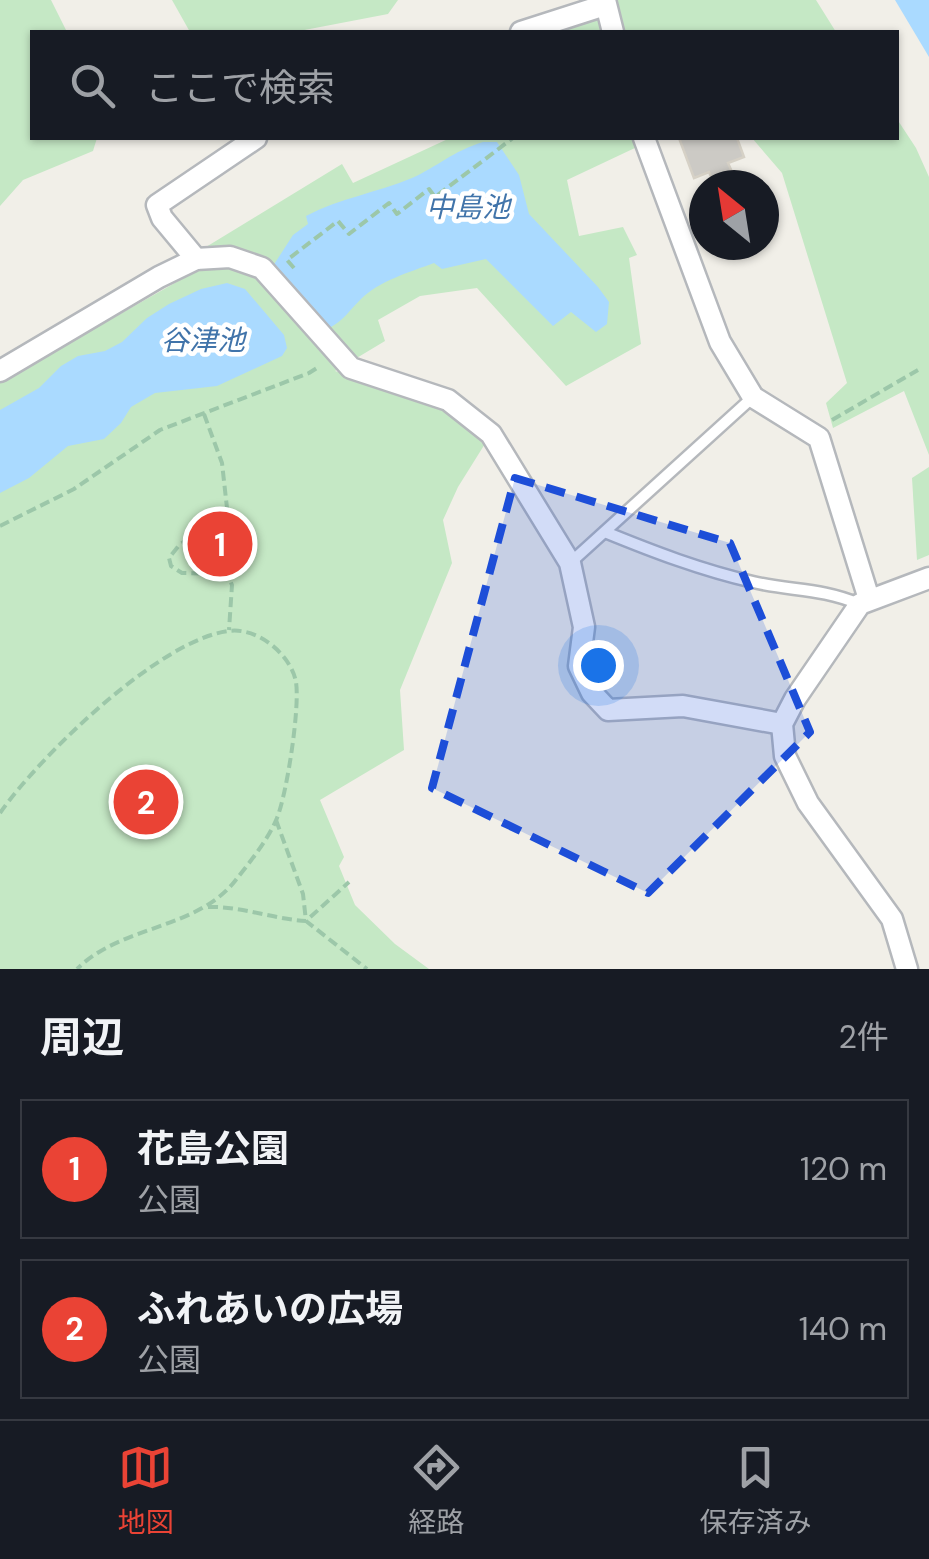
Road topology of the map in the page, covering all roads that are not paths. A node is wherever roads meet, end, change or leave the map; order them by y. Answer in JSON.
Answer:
{"nodes":[{"id":1,"x":605,"y":2,"type":"edge"},
{"id":2,"x":528,"y":30,"type":"edge"},
{"id":3,"x":612,"y":30,"type":"edge"},
{"id":4,"x":253,"y":140,"type":"edge"},
{"id":5,"x":645,"y":140,"type":"edge"},
{"id":6,"x":196,"y":259,"type":"junction"},
{"id":7,"x":0,"y":370,"type":"edge"},
{"id":8,"x":753,"y":398,"type":"junction"},
{"id":9,"x":605,"y":532,"type":"junction"},
{"id":10,"x":570,"y":563,"type":"junction"},
{"id":11,"x":929,"y":578,"type":"edge"},
{"id":12,"x":864,"y":602,"type":"junction"},
{"id":13,"x":782,"y":724,"type":"junction"},
{"id":14,"x":907,"y":969,"type":"edge"}],
"edges":[{"from":1,"to":2,"type":"street"},
{"from":1,"to":3,"type":"street"},
{"from":4,"to":6,"type":"street"},
{"from":5,"to":8,"type":"street"},
{"from":6,"to":7,"type":"street"},
{"from":6,"to":10,"type":"street"},
{"from":8,"to":9,"type":"lane"},
{"from":8,"to":12,"type":"street"},
{"from":9,"to":10,"type":"lane"},
{"from":9,"to":12,"type":"lane"},
{"from":10,"to":13,"type":"street"},
{"from":11,"to":12,"type":"street"},
{"from":12,"to":13,"type":"street"},
{"from":13,"to":14,"type":"street"}]}
